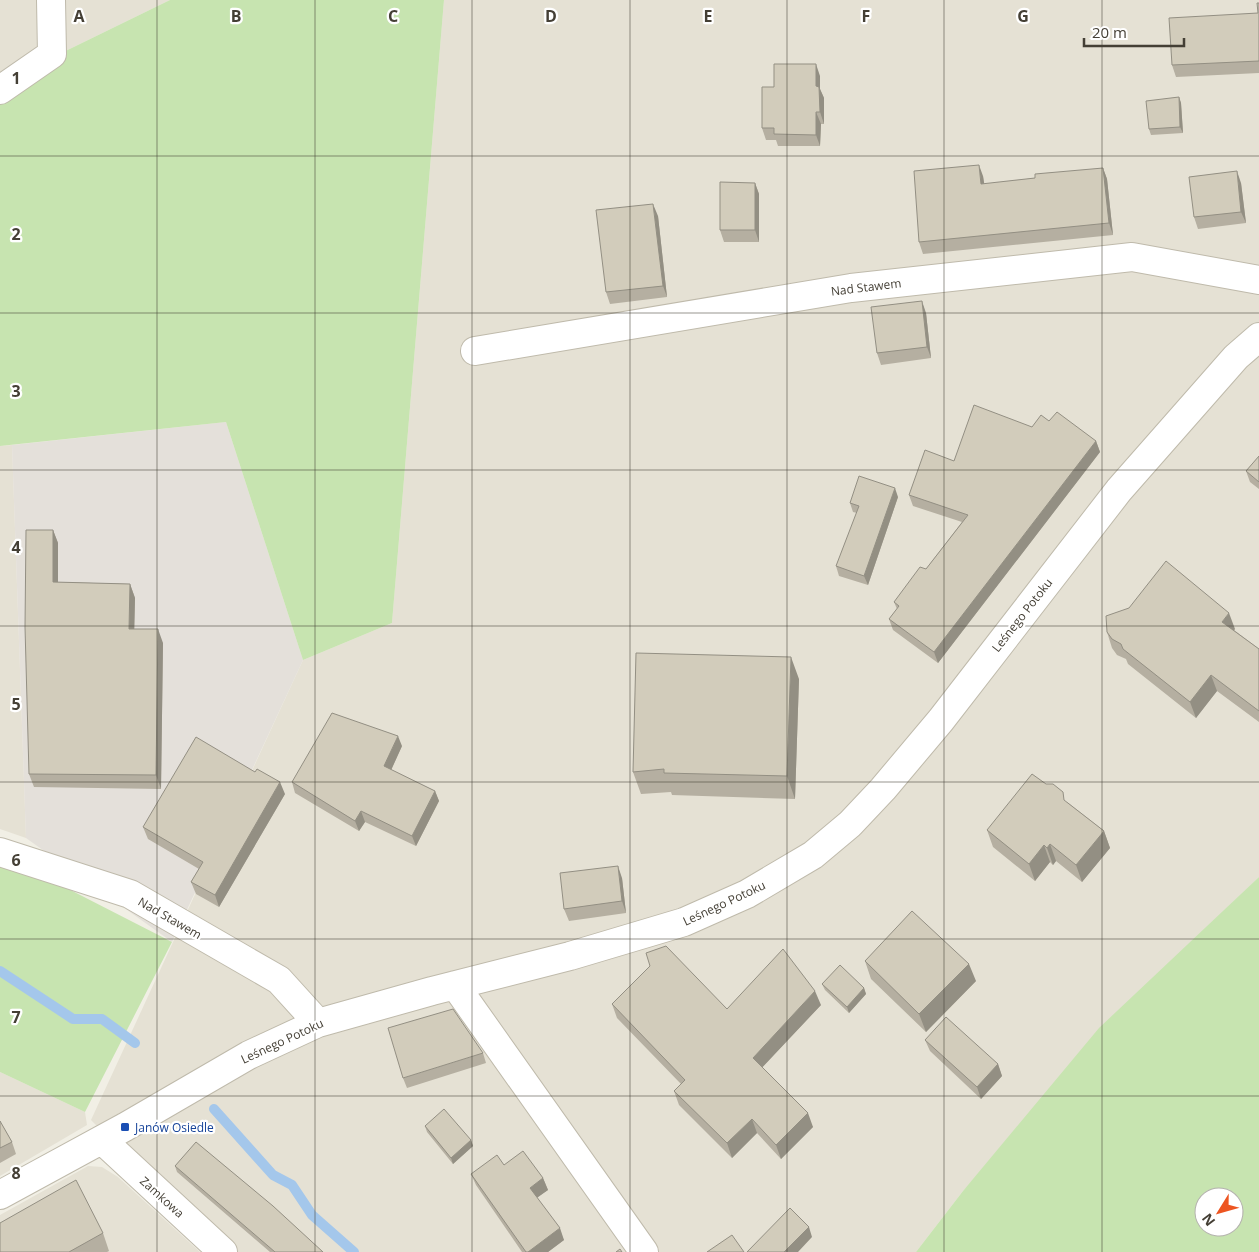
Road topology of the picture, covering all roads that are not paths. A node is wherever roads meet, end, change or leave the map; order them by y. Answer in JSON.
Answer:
{"nodes":[{"id":1,"x":51,"y":0,"type":"edge"},
{"id":2,"x":0,"y":90,"type":"edge"},
{"id":3,"x":1259,"y":280,"type":"edge"},
{"id":4,"x":1259,"y":337,"type":"edge"},
{"id":5,"x":475,"y":351,"type":"dead end"},
{"id":6,"x":0,"y":852,"type":"edge"},
{"id":7,"x":455,"y":985,"type":"junction"},
{"id":8,"x":318,"y":1023,"type":"junction"},
{"id":9,"x":102,"y":1140,"type":"junction"},
{"id":10,"x":0,"y":1195,"type":"edge"},
{"id":11,"x":223,"y":1252,"type":"edge"},
{"id":12,"x":644,"y":1252,"type":"edge"}],
"edges":[{"from":1,"to":2,"type":"street"},
{"from":3,"to":5,"type":"street","name":"Nad Stawem"},
{"from":4,"to":7,"type":"street","name":"Leśnego Potoku"},
{"from":6,"to":8,"type":"street","name":"Nad Stawem"},
{"from":7,"to":8,"type":"street","name":"Leśnego Potoku"},
{"from":7,"to":12,"type":"street"},
{"from":8,"to":9,"type":"street","name":"Leśnego Potoku"},
{"from":9,"to":10,"type":"street","name":"Leśnego Potoku"},
{"from":9,"to":11,"type":"street","name":"Zamkowa"}]}
